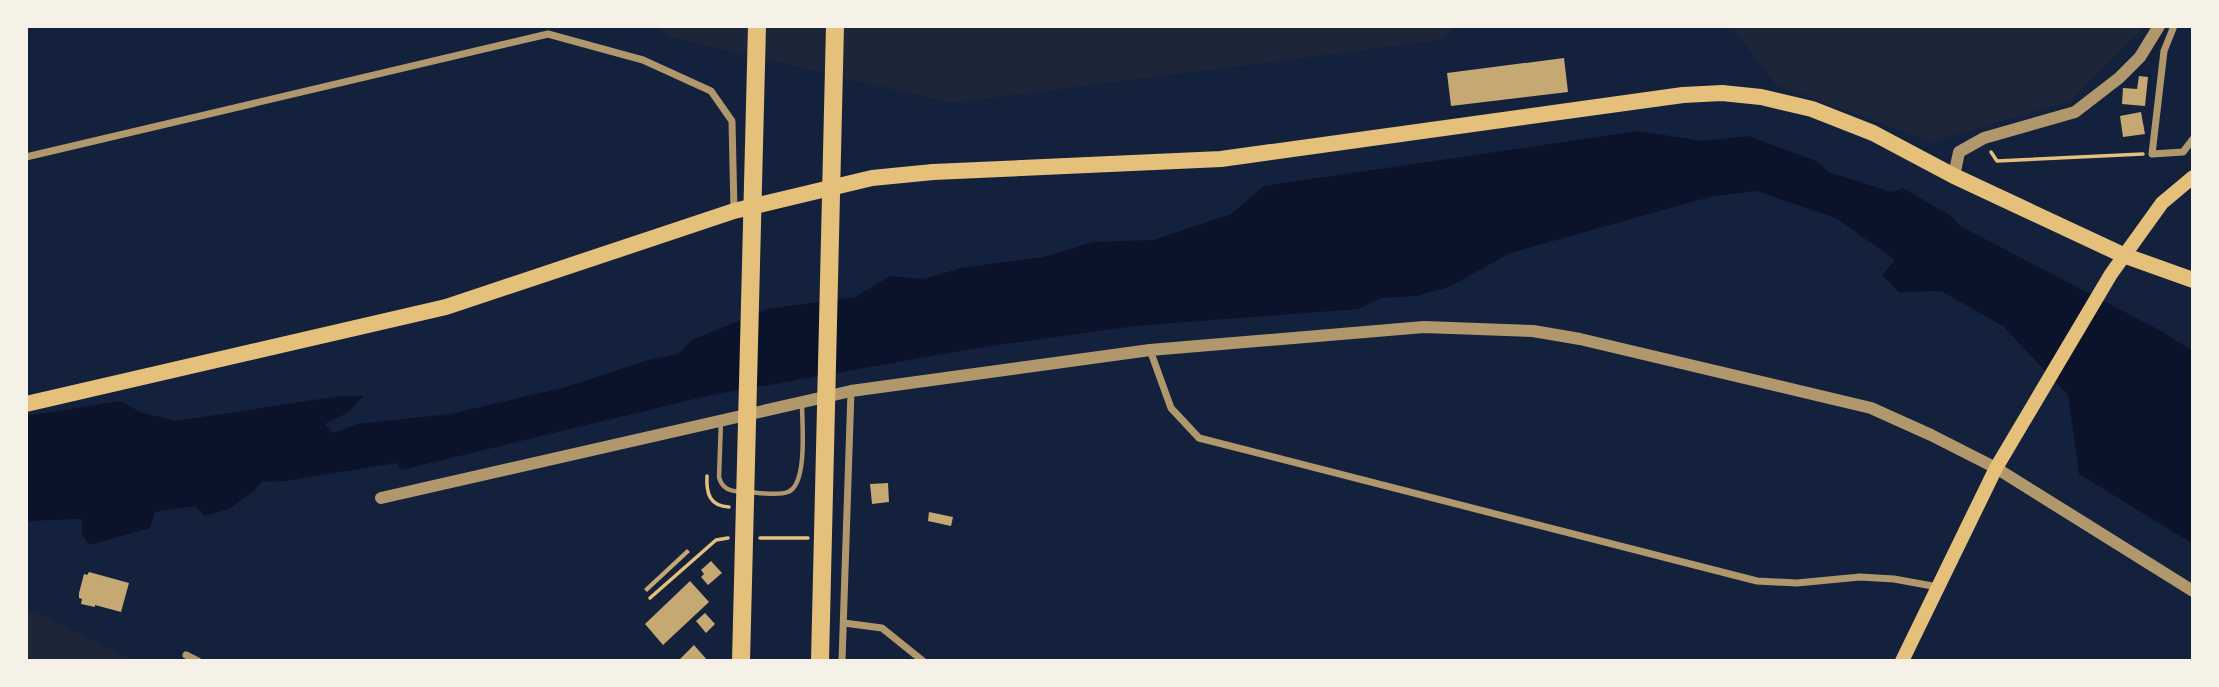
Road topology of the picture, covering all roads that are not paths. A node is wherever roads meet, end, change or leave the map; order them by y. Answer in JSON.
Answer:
{"nodes":[{"id":1,"x":2159,"y":26,"type":"edge"},
{"id":2,"x":2174,"y":26,"type":"edge"},
{"id":3,"x":756,"y":29,"type":"edge"},
{"id":4,"x":835,"y":30,"type":"edge"},
{"id":5,"x":2193,"y":139,"type":"edge"},
{"id":6,"x":26,"y":157,"type":"edge"},
{"id":7,"x":1954,"y":176,"type":"junction"},
{"id":8,"x":2193,"y":177,"type":"edge"},
{"id":9,"x":734,"y":211,"type":"junction"},
{"id":10,"x":2123,"y":255,"type":"junction"},
{"id":11,"x":2193,"y":280,"type":"edge"},
{"id":12,"x":1150,"y":350,"type":"junction"},
{"id":13,"x":852,"y":391,"type":"junction"},
{"id":14,"x":802,"y":403,"type":"junction"},
{"id":15,"x":26,"y":404,"type":"edge"},
{"id":16,"x":721,"y":421,"type":"junction"},
{"id":17,"x":1996,"y":468,"type":"junction"},
{"id":18,"x":381,"y":498,"type":"dead end"},
{"id":19,"x":1938,"y":587,"type":"junction"},
{"id":20,"x":2193,"y":591,"type":"edge"},
{"id":21,"x":844,"y":623,"type":"junction"},
{"id":22,"x":186,"y":655,"type":"dead end"},
{"id":23,"x":198,"y":661,"type":"edge"},
{"id":24,"x":741,"y":661,"type":"edge"},
{"id":25,"x":820,"y":661,"type":"edge"},
{"id":26,"x":842,"y":661,"type":"edge"},
{"id":27,"x":923,"y":661,"type":"edge"},
{"id":28,"x":1902,"y":661,"type":"edge"}],
"edges":[{"from":1,"to":7,"type":"street"},
{"from":2,"to":5,"type":"street"},
{"from":3,"to":24,"type":"highway"},
{"from":4,"to":25,"type":"highway"},
{"from":6,"to":9,"type":"street"},
{"from":7,"to":9,"type":"main road"},
{"from":7,"to":10,"type":"main road"},
{"from":8,"to":10,"type":"main road"},
{"from":9,"to":15,"type":"main road"},
{"from":10,"to":11,"type":"main road"},
{"from":10,"to":17,"type":"main road"},
{"from":12,"to":13,"type":"street"},
{"from":12,"to":17,"type":"street"},
{"from":12,"to":19,"type":"street"},
{"from":13,"to":14,"type":"street"},
{"from":13,"to":21,"type":"street"},
{"from":14,"to":16,"type":"street"},
{"from":14,"to":16,"type":"lane"},
{"from":16,"to":18,"type":"street"},
{"from":17,"to":19,"type":"main road"},
{"from":17,"to":20,"type":"street"},
{"from":19,"to":28,"type":"main road"},
{"from":21,"to":26,"type":"street"},
{"from":21,"to":27,"type":"street"},
{"from":22,"to":23,"type":"street"}]}
